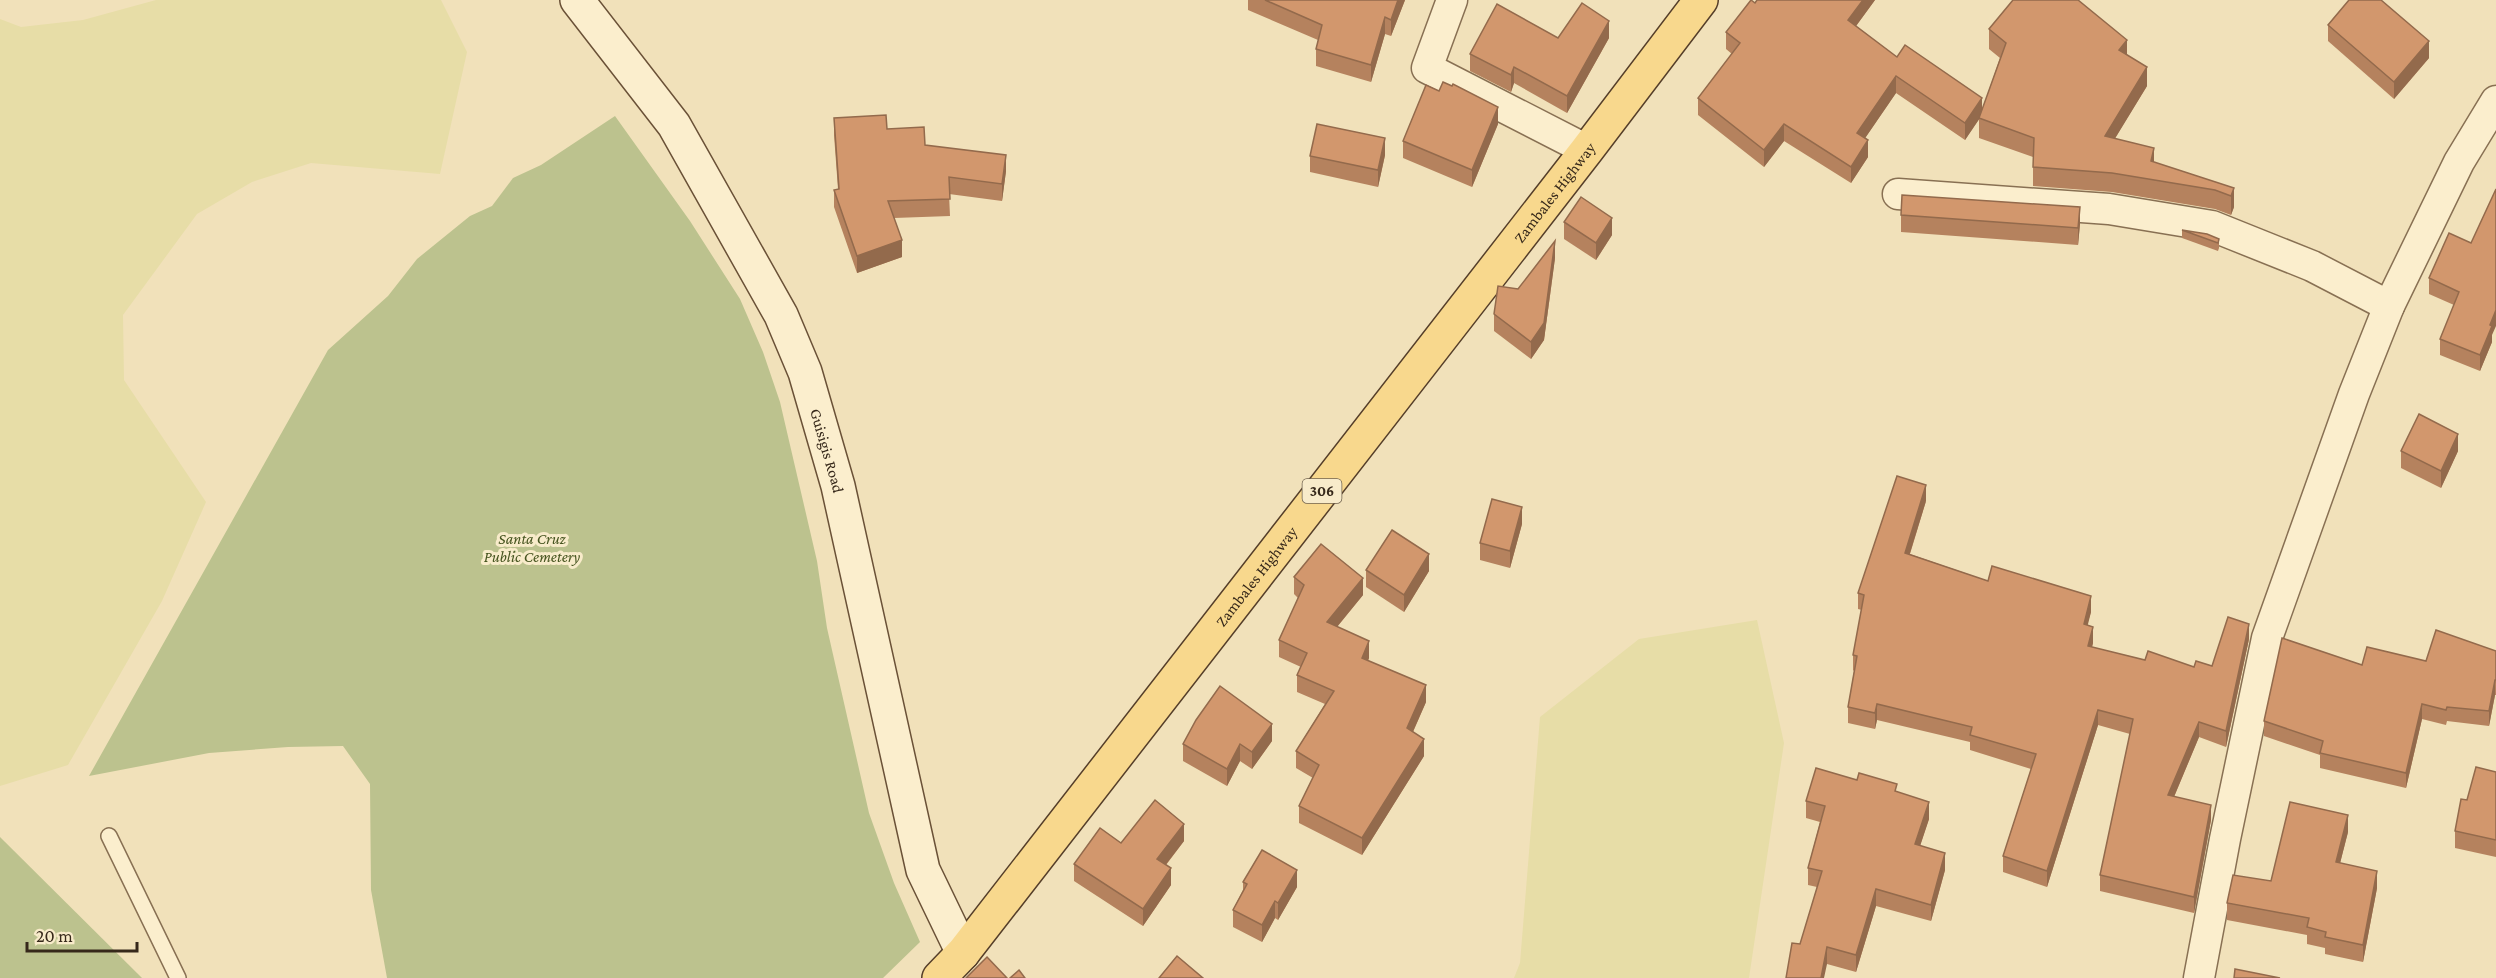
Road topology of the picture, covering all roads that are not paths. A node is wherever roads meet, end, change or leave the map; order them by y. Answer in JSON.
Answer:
{"nodes":[{"id":1,"x":577,"y":0,"type":"edge"},
{"id":2,"x":1452,"y":0,"type":"edge"},
{"id":3,"x":1701,"y":0,"type":"edge"},
{"id":4,"x":2496,"y":101,"type":"edge"},
{"id":5,"x":1587,"y":150,"type":"junction"},
{"id":6,"x":1898,"y":194,"type":"dead end"},
{"id":7,"x":2389,"y":306,"type":"junction"},
{"id":8,"x":109,"y":836,"type":"dead end"},
{"id":9,"x":963,"y":953,"type":"junction"},
{"id":10,"x":178,"y":978,"type":"edge"},
{"id":11,"x":939,"y":978,"type":"edge"},
{"id":12,"x":2199,"y":978,"type":"edge"}],
"edges":[{"from":1,"to":9,"type":"main road","name":"Guisigis Road"},
{"from":2,"to":5,"type":"street"},
{"from":3,"to":5,"type":"main road","name":"Zambales Highway","number":"306"},
{"from":4,"to":7,"type":"street"},
{"from":5,"to":9,"type":"main road","name":"Zambales Highway","number":"306"},
{"from":6,"to":7,"type":"street"},
{"from":7,"to":12,"type":"street"},
{"from":8,"to":10,"type":"lane"},
{"from":9,"to":11,"type":"main road","name":"Zambales Highway","number":"306"}]}
